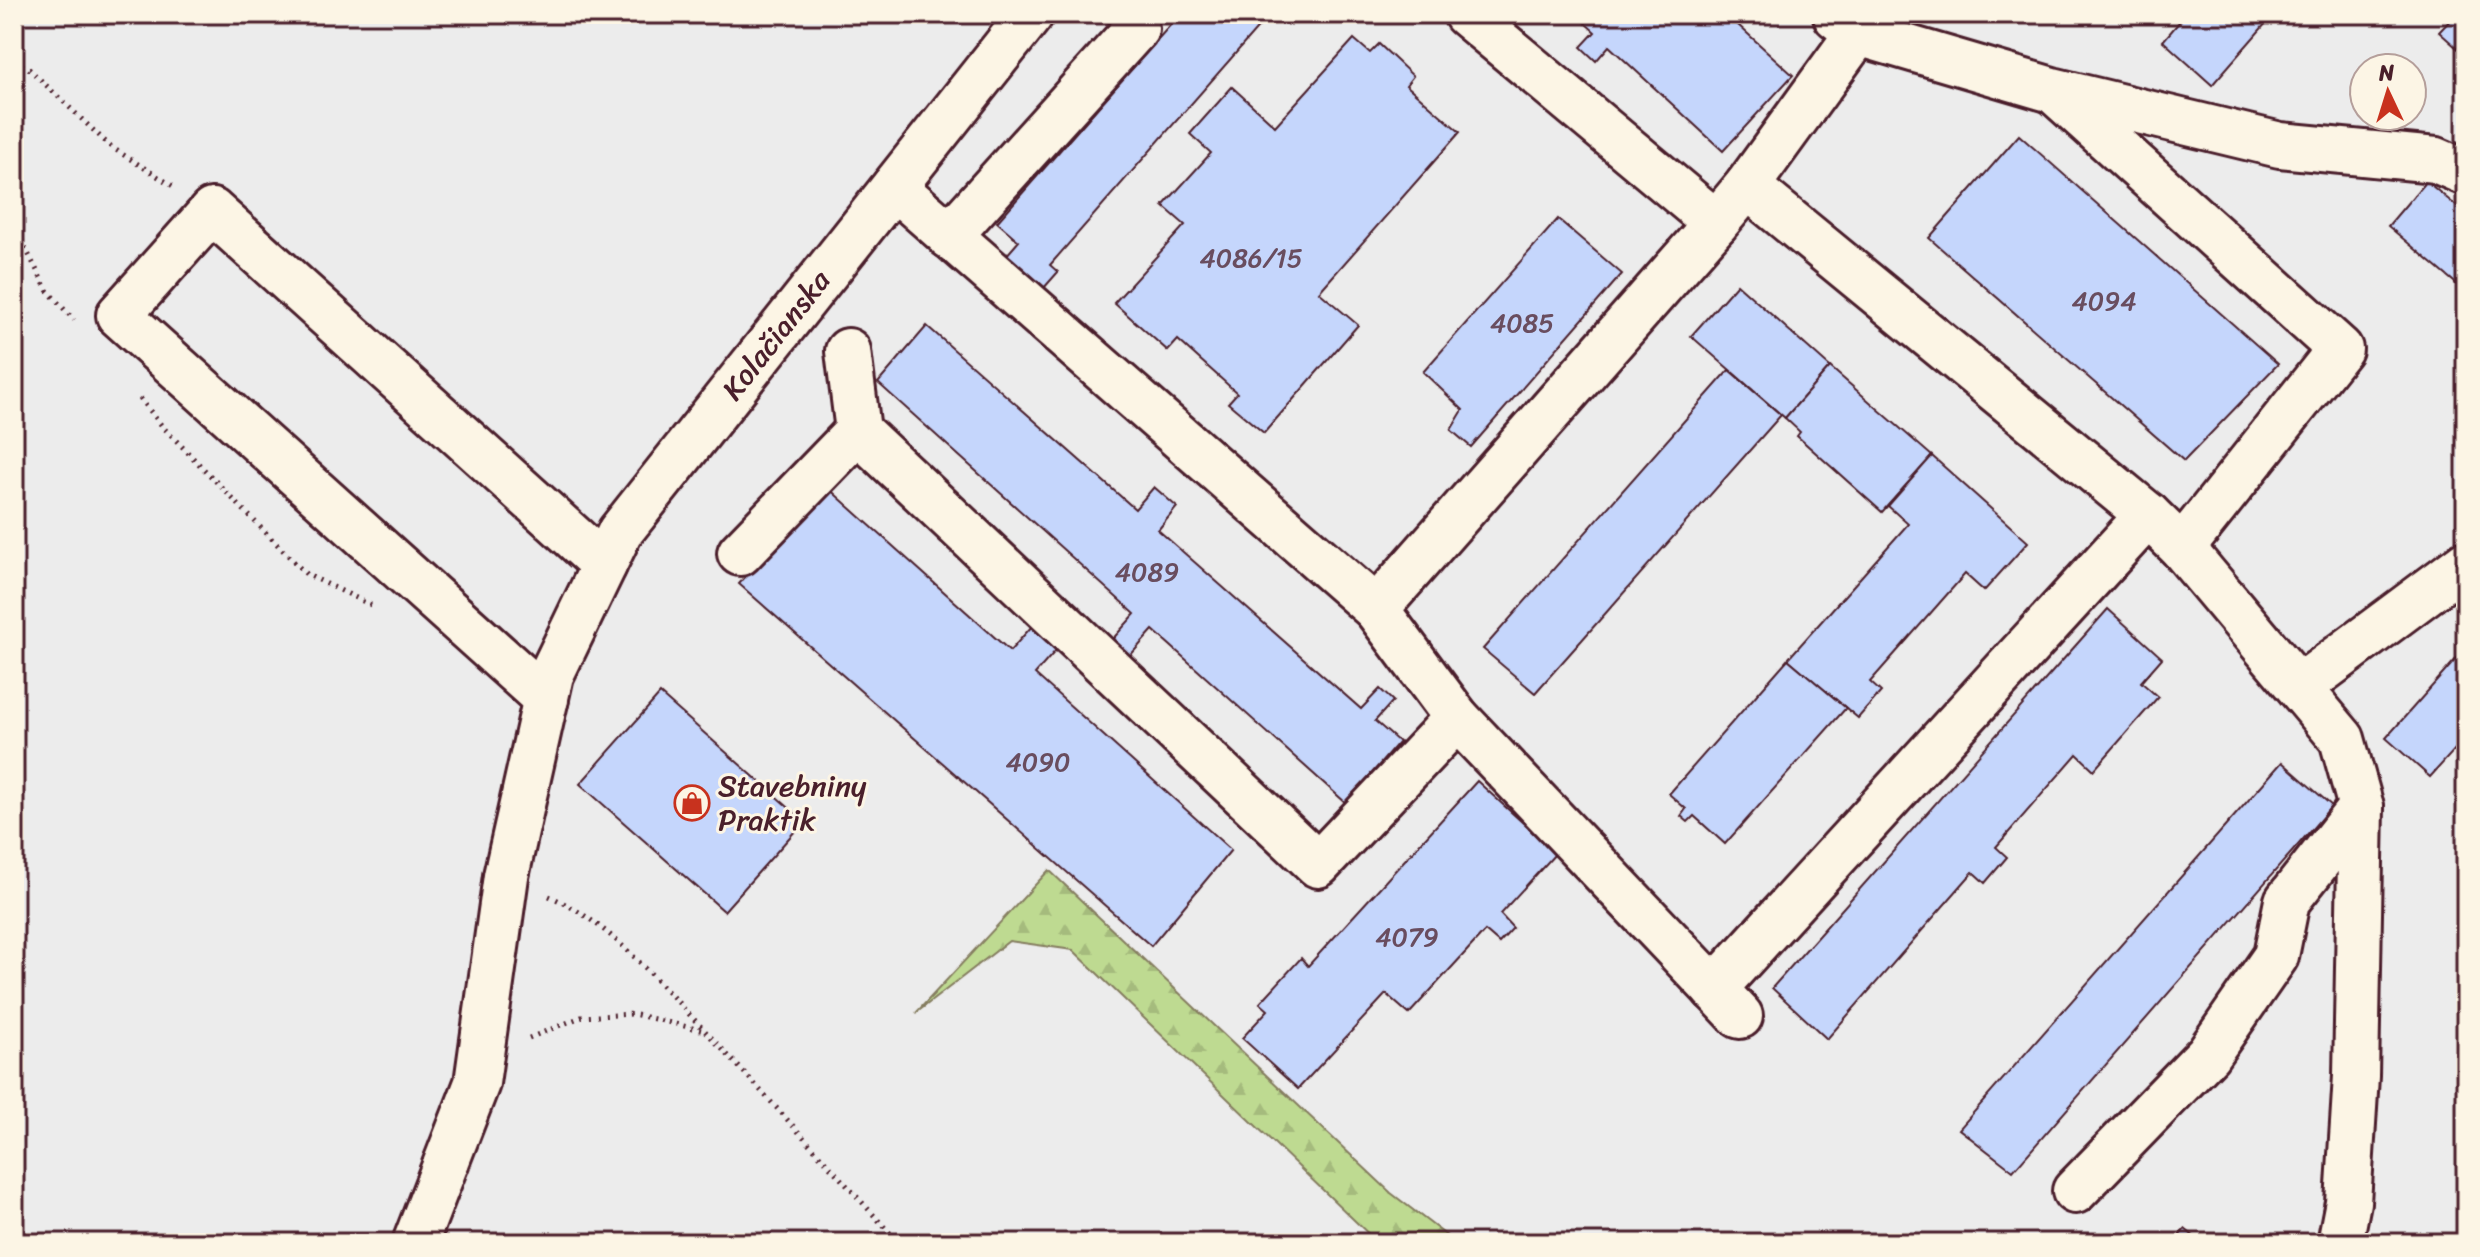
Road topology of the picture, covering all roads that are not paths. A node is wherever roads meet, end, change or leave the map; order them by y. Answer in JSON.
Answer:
{"nodes":[{"id":1,"x":1031,"y":14,"type":"edge"},
{"id":2,"x":1466,"y":14,"type":"edge"},
{"id":3,"x":1846,"y":24,"type":"edge"},
{"id":4,"x":1136,"y":29,"type":"dead end"},
{"id":5,"x":2052,"y":90,"type":"junction"},
{"id":6,"x":2466,"y":173,"type":"edge"},
{"id":7,"x":1747,"y":186,"type":"junction"},
{"id":8,"x":894,"y":187,"type":"junction"},
{"id":9,"x":1716,"y":223,"type":"junction"},
{"id":10,"x":949,"y":236,"type":"junction"},
{"id":11,"x":848,"y":351,"type":"dead end"},
{"id":12,"x":858,"y":431,"type":"junction"},
{"id":13,"x":2148,"y":515,"type":"junction"},
{"id":14,"x":2182,"y":548,"type":"junction"},
{"id":15,"x":740,"y":553,"type":"dead end"},
{"id":16,"x":2466,"y":563,"type":"edge"},
{"id":17,"x":604,"y":565,"type":"junction"},
{"id":18,"x":1376,"y":609,"type":"junction"},
{"id":19,"x":2301,"y":686,"type":"junction"},
{"id":20,"x":548,"y":687,"type":"junction"},
{"id":21,"x":1457,"y":718,"type":"junction"},
{"id":22,"x":2361,"y":807,"type":"junction"},
{"id":23,"x":2075,"y":1191,"type":"dead end"},
{"id":24,"x":415,"y":1243,"type":"edge"},
{"id":25,"x":2340,"y":1243,"type":"edge"}],
"edges":[{"from":1,"to":8,"type":"street","name":"Kolačianska"},
{"from":2,"to":9,"type":"street"},
{"from":3,"to":5,"type":"street"},
{"from":3,"to":7,"type":"street"},
{"from":4,"to":10,"type":"street"},
{"from":5,"to":6,"type":"street"},
{"from":5,"to":14,"type":"street"},
{"from":7,"to":9,"type":"street"},
{"from":7,"to":13,"type":"street"},
{"from":8,"to":10,"type":"street"},
{"from":8,"to":17,"type":"street","name":"Kolačianska"},
{"from":9,"to":18,"type":"street"},
{"from":10,"to":18,"type":"street"},
{"from":11,"to":12,"type":"street"},
{"from":12,"to":15,"type":"street"},
{"from":12,"to":21,"type":"street"},
{"from":13,"to":14,"type":"street"},
{"from":13,"to":21,"type":"street"},
{"from":14,"to":19,"type":"street"},
{"from":16,"to":19,"type":"street"},
{"from":17,"to":20,"type":"street","name":"Kolačianska"},
{"from":17,"to":20,"type":"street"},
{"from":18,"to":21,"type":"street"},
{"from":19,"to":22,"type":"street"},
{"from":20,"to":24,"type":"street","name":"Kolačianska"},
{"from":22,"to":23,"type":"street"},
{"from":22,"to":25,"type":"street"}]}
